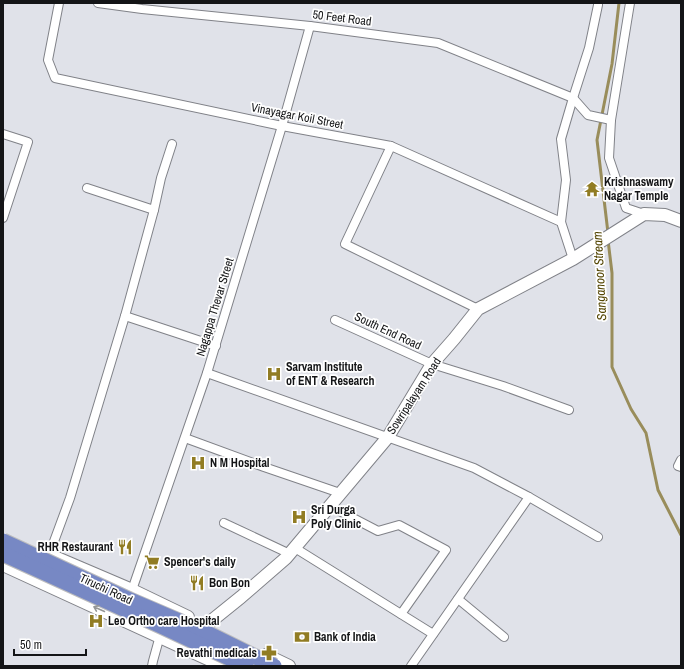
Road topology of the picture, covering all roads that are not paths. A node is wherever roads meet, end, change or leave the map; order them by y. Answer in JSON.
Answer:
{"nodes":[{"id":1,"x":59,"y":3,"type":"edge"},
{"id":2,"x":98,"y":3,"type":"edge"},
{"id":3,"x":598,"y":3,"type":"edge"},
{"id":4,"x":630,"y":3,"type":"edge"},
{"id":5,"x":142,"y":6,"type":"edge"},
{"id":6,"x":310,"y":26,"type":"junction"},
{"id":7,"x":573,"y":98,"type":"junction"},
{"id":8,"x":611,"y":120,"type":"junction"},
{"id":9,"x":282,"y":126,"type":"junction"},
{"id":10,"x":3,"y":134,"type":"edge"},
{"id":11,"x":172,"y":144,"type":"dead end"},
{"id":12,"x":391,"y":146,"type":"junction"},
{"id":13,"x":87,"y":188,"type":"dead end"},
{"id":14,"x":154,"y":210,"type":"junction"},
{"id":15,"x":644,"y":214,"type":"junction"},
{"id":16,"x":3,"y":218,"type":"edge"},
{"id":17,"x":681,"y":221,"type":"edge"},
{"id":18,"x":561,"y":222,"type":"junction"},
{"id":19,"x":573,"y":259,"type":"junction"},
{"id":20,"x":478,"y":310,"type":"junction"},
{"id":21,"x":125,"y":316,"type":"junction"},
{"id":22,"x":335,"y":320,"type":"dead end"},
{"id":23,"x":216,"y":346,"type":"junction"},
{"id":24,"x":432,"y":364,"type":"junction"},
{"id":25,"x":207,"y":373,"type":"junction"},
{"id":26,"x":569,"y":410,"type":"dead end"},
{"id":27,"x":388,"y":437,"type":"junction"},
{"id":28,"x":184,"y":438,"type":"junction"},
{"id":29,"x":681,"y":460,"type":"edge"},
{"id":30,"x":681,"y":467,"type":"edge"},
{"id":31,"x":340,"y":493,"type":"junction"},
{"id":32,"x":529,"y":498,"type":"junction"},
{"id":33,"x":330,"y":506,"type":"junction"},
{"id":34,"x":224,"y":523,"type":"dead end"},
{"id":35,"x":3,"y":534,"type":"edge"},
{"id":36,"x":598,"y":538,"type":"dead end"},
{"id":37,"x":3,"y":541,"type":"edge"},
{"id":38,"x":292,"y":551,"type":"junction"},
{"id":39,"x":3,"y":554,"type":"edge"},
{"id":40,"x":49,"y":554,"type":"junction"},
{"id":41,"x":3,"y":565,"type":"edge"},
{"id":42,"x":132,"y":590,"type":"junction"},
{"id":43,"x":458,"y":599,"type":"junction"},
{"id":44,"x":170,"y":609,"type":"junction"},
{"id":45,"x":401,"y":614,"type":"junction"},
{"id":46,"x":205,"y":626,"type":"junction"},
{"id":47,"x":433,"y":634,"type":"junction"},
{"id":48,"x":159,"y":636,"type":"junction"},
{"id":49,"x":504,"y":637,"type":"dead end"},
{"id":50,"x":152,"y":666,"type":"edge"},
{"id":51,"x":223,"y":666,"type":"edge"},
{"id":52,"x":246,"y":666,"type":"edge"},
{"id":53,"x":274,"y":666,"type":"edge"},
{"id":54,"x":289,"y":666,"type":"edge"},
{"id":55,"x":411,"y":666,"type":"edge"}],
"edges":[{"from":1,"to":9,"type":"street","name":"Vinayagar Koil Street"},
{"from":2,"to":5,"type":"street","name":"50 Feet Road"},
{"from":3,"to":7,"type":"street"},
{"from":4,"to":8,"type":"street"},
{"from":5,"to":6,"type":"street","name":"50 Feet Road"},
{"from":6,"to":7,"type":"street","name":"50 Feet Road"},
{"from":6,"to":9,"type":"street","name":"Nagappa Thevar Street"},
{"from":7,"to":8,"type":"street"},
{"from":7,"to":18,"type":"street"},
{"from":8,"to":15,"type":"street"},
{"from":9,"to":12,"type":"street","name":"Vinayagar Koil Street"},
{"from":9,"to":23,"type":"street","name":"Nagappa Thevar Street"},
{"from":10,"to":16,"type":"street"},
{"from":11,"to":14,"type":"street"},
{"from":12,"to":18,"type":"street","name":"Vinayagar Koil Street"},
{"from":12,"to":20,"type":"street"},
{"from":13,"to":14,"type":"street"},
{"from":14,"to":21,"type":"street"},
{"from":15,"to":17,"type":"street"},
{"from":15,"to":19,"type":"street","name":"Sowripalayam Road"},
{"from":18,"to":19,"type":"street"},
{"from":19,"to":20,"type":"street","name":"Sowripalayam Road"},
{"from":20,"to":24,"type":"street","name":"Sowripalayam Road"},
{"from":21,"to":23,"type":"street"},
{"from":21,"to":40,"type":"street"},
{"from":22,"to":24,"type":"street","name":"South End Road"},
{"from":23,"to":25,"type":"street","name":"Nagappa Thevar Street"},
{"from":24,"to":26,"type":"street","name":"South End Road"},
{"from":24,"to":27,"type":"street","name":"Sowripalayam Road"},
{"from":25,"to":27,"type":"street"},
{"from":25,"to":28,"type":"street","name":"Nagappa Thevar Street"},
{"from":27,"to":31,"type":"street","name":"Sowripalayam Road"},
{"from":27,"to":32,"type":"street"},
{"from":28,"to":31,"type":"street"},
{"from":28,"to":42,"type":"street","name":"Nagappa Thevar Street"},
{"from":29,"to":30,"type":"street"},
{"from":31,"to":33,"type":"street","name":"Sowripalayam Road"},
{"from":32,"to":36,"type":"street"},
{"from":32,"to":43,"type":"street"},
{"from":33,"to":38,"type":"street","name":"Sowripalayam Road"},
{"from":33,"to":45,"type":"street"},
{"from":34,"to":38,"type":"street"},
{"from":35,"to":40,"type":"street"},
{"from":37,"to":53,"type":"highway","name":"Tiruchi Road","bridge":true},
{"from":38,"to":45,"type":"street"},
{"from":38,"to":46,"type":"street","name":"Sowripalayam Road"},
{"from":39,"to":52,"type":"highway","name":"Tiruchi Road","bridge":true},
{"from":40,"to":42,"type":"street"},
{"from":48,"to":41,"type":"street","one_way":true},
{"from":42,"to":44,"type":"street"},
{"from":43,"to":47,"type":"street"},
{"from":43,"to":49,"type":"street"},
{"from":44,"to":46,"type":"street"},
{"from":44,"to":48,"type":"street"},
{"from":45,"to":47,"type":"street"},
{"from":46,"to":54,"type":"street"},
{"from":47,"to":55,"type":"street"},
{"from":48,"to":50,"type":"street"},
{"from":48,"to":51,"type":"street"}]}
